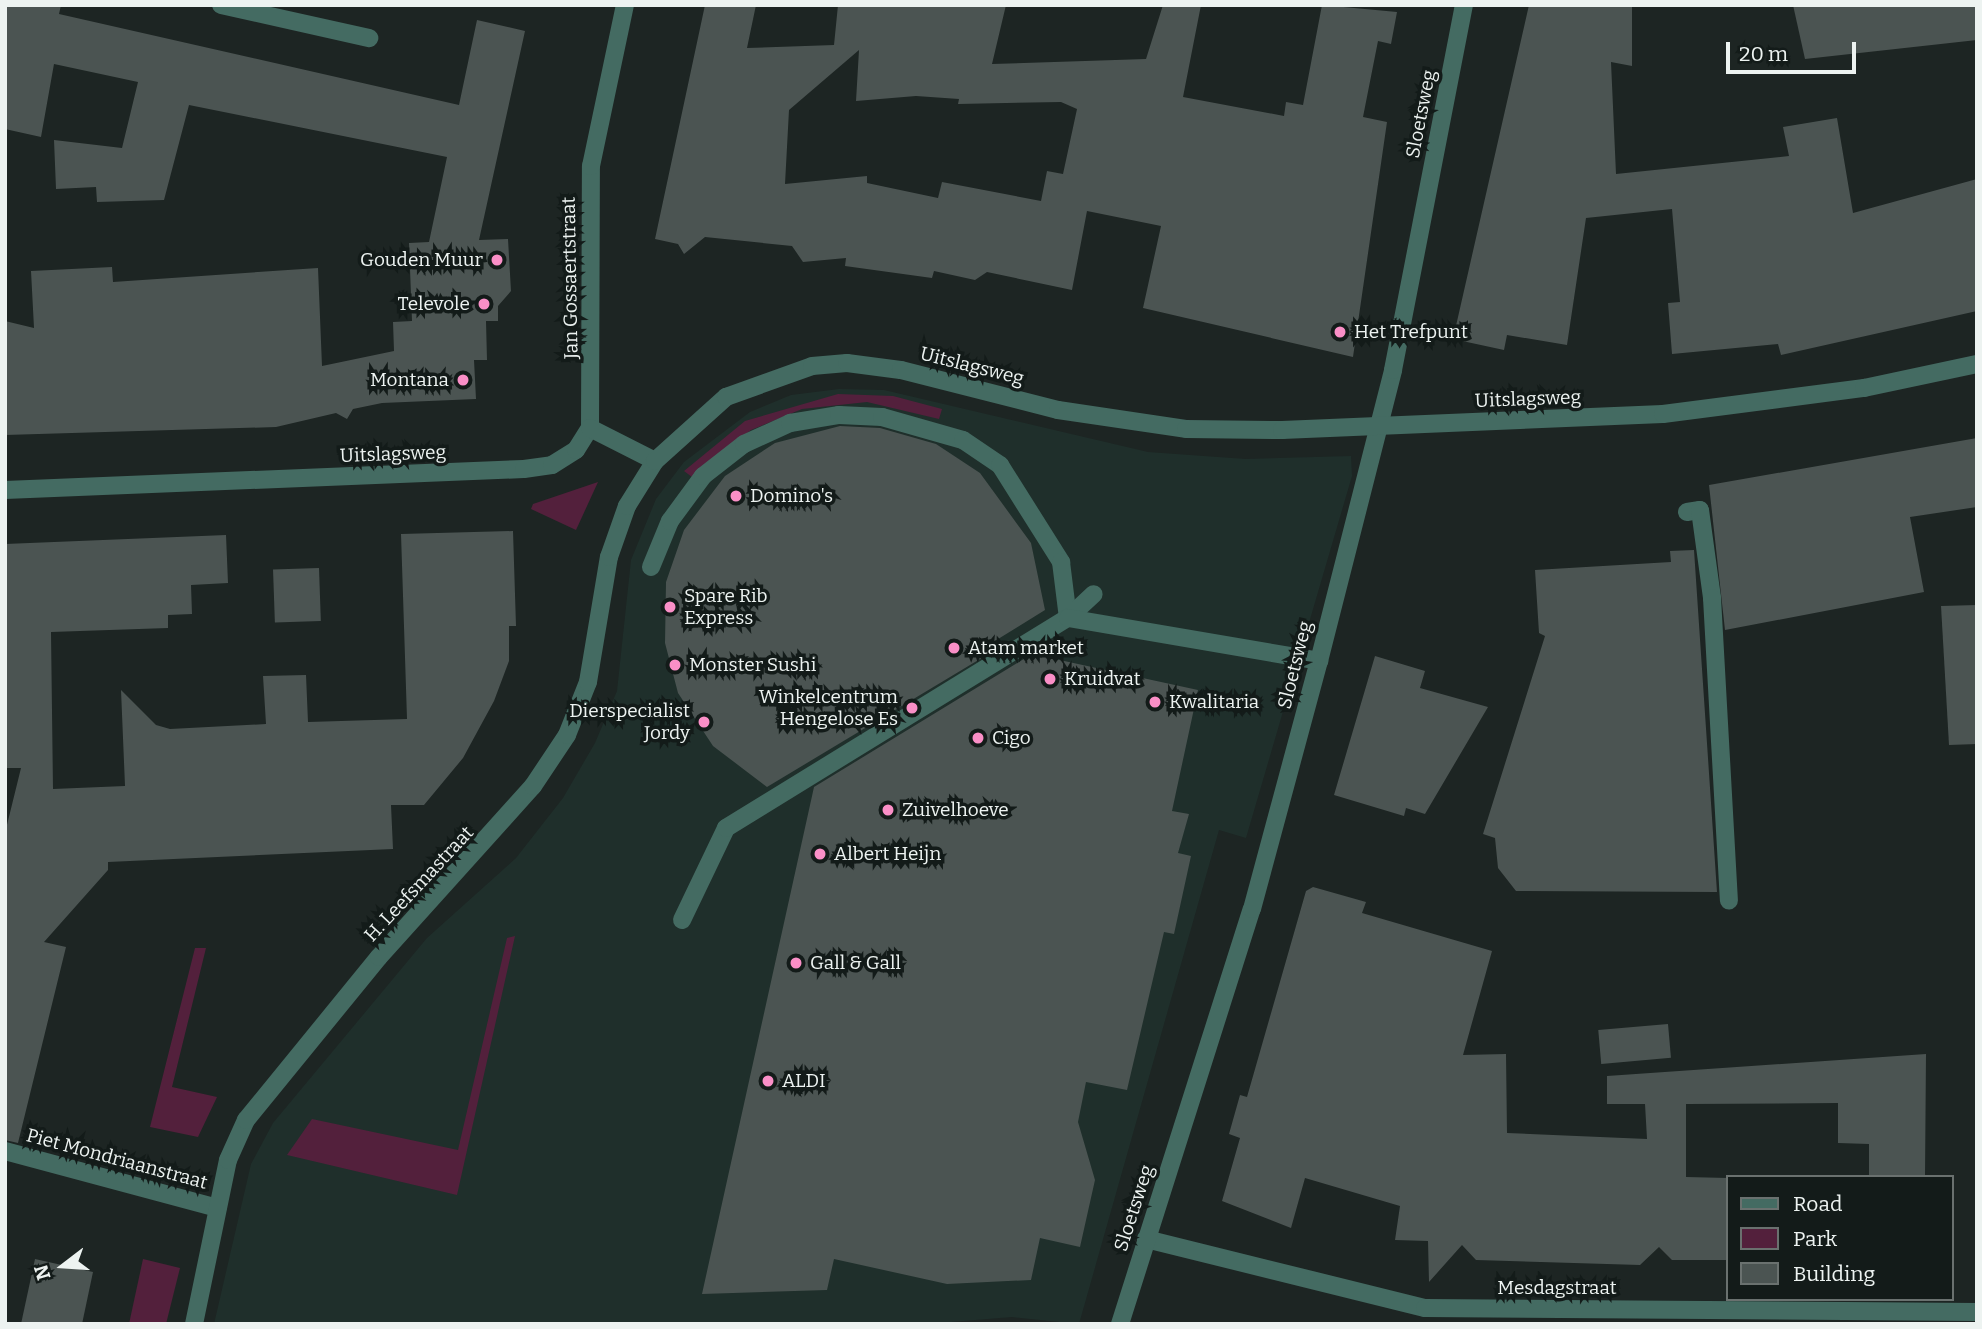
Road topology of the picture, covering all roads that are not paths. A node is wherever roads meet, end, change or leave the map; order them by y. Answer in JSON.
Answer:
{"nodes":[{"id":1,"x":625,"y":5,"type":"edge"},
{"id":2,"x":1464,"y":5,"type":"edge"},
{"id":3,"x":226,"y":6,"type":"edge"},
{"id":4,"x":369,"y":38,"type":"dead end"},
{"id":5,"x":1977,"y":364,"type":"edge"},
{"id":6,"x":1378,"y":426,"type":"junction"},
{"id":7,"x":590,"y":428,"type":"junction"},
{"id":8,"x":655,"y":461,"type":"junction"},
{"id":9,"x":5,"y":490,"type":"edge"},
{"id":10,"x":1687,"y":512,"type":"dead end"},
{"id":11,"x":651,"y":567,"type":"dead end"},
{"id":12,"x":1094,"y":594,"type":"dead end"},
{"id":13,"x":1068,"y":618,"type":"junction"},
{"id":14,"x":1319,"y":661,"type":"junction"},
{"id":15,"x":1729,"y":901,"type":"dead end"},
{"id":16,"x":682,"y":920,"type":"dead end"},
{"id":17,"x":5,"y":1150,"type":"edge"},
{"id":18,"x":217,"y":1208,"type":"junction"},
{"id":19,"x":1146,"y":1239,"type":"junction"},
{"id":20,"x":1977,"y":1312,"type":"edge"},
{"id":21,"x":194,"y":1324,"type":"edge"},
{"id":22,"x":1119,"y":1324,"type":"edge"}],
"edges":[{"from":1,"to":7,"type":"street","name":"Jan Gossaertstraat"},
{"from":2,"to":6,"type":"street","name":"Sloetsweg"},
{"from":3,"to":4,"type":"street"},
{"from":5,"to":6,"type":"street","name":"Uitslagsweg"},
{"from":6,"to":8,"type":"street","name":"Uitslagsweg"},
{"from":6,"to":14,"type":"street","name":"Sloetsweg"},
{"from":7,"to":8,"type":"street"},
{"from":7,"to":9,"type":"street","name":"Uitslagsweg"},
{"from":8,"to":18,"type":"street","name":"H. Leefsmastraat"},
{"from":10,"to":15,"type":"street"},
{"from":11,"to":13,"type":"street"},
{"from":12,"to":13,"type":"street"},
{"from":13,"to":14,"type":"street"},
{"from":13,"to":16,"type":"street"},
{"from":14,"to":19,"type":"street","name":"Sloetsweg"},
{"from":17,"to":18,"type":"street","name":"Piet Mondriaanstraat"},
{"from":18,"to":21,"type":"street","name":"H. Leefsmastraat"},
{"from":19,"to":20,"type":"street","name":"Mesdagstraat"},
{"from":19,"to":22,"type":"street","name":"Sloetsweg"}]}
